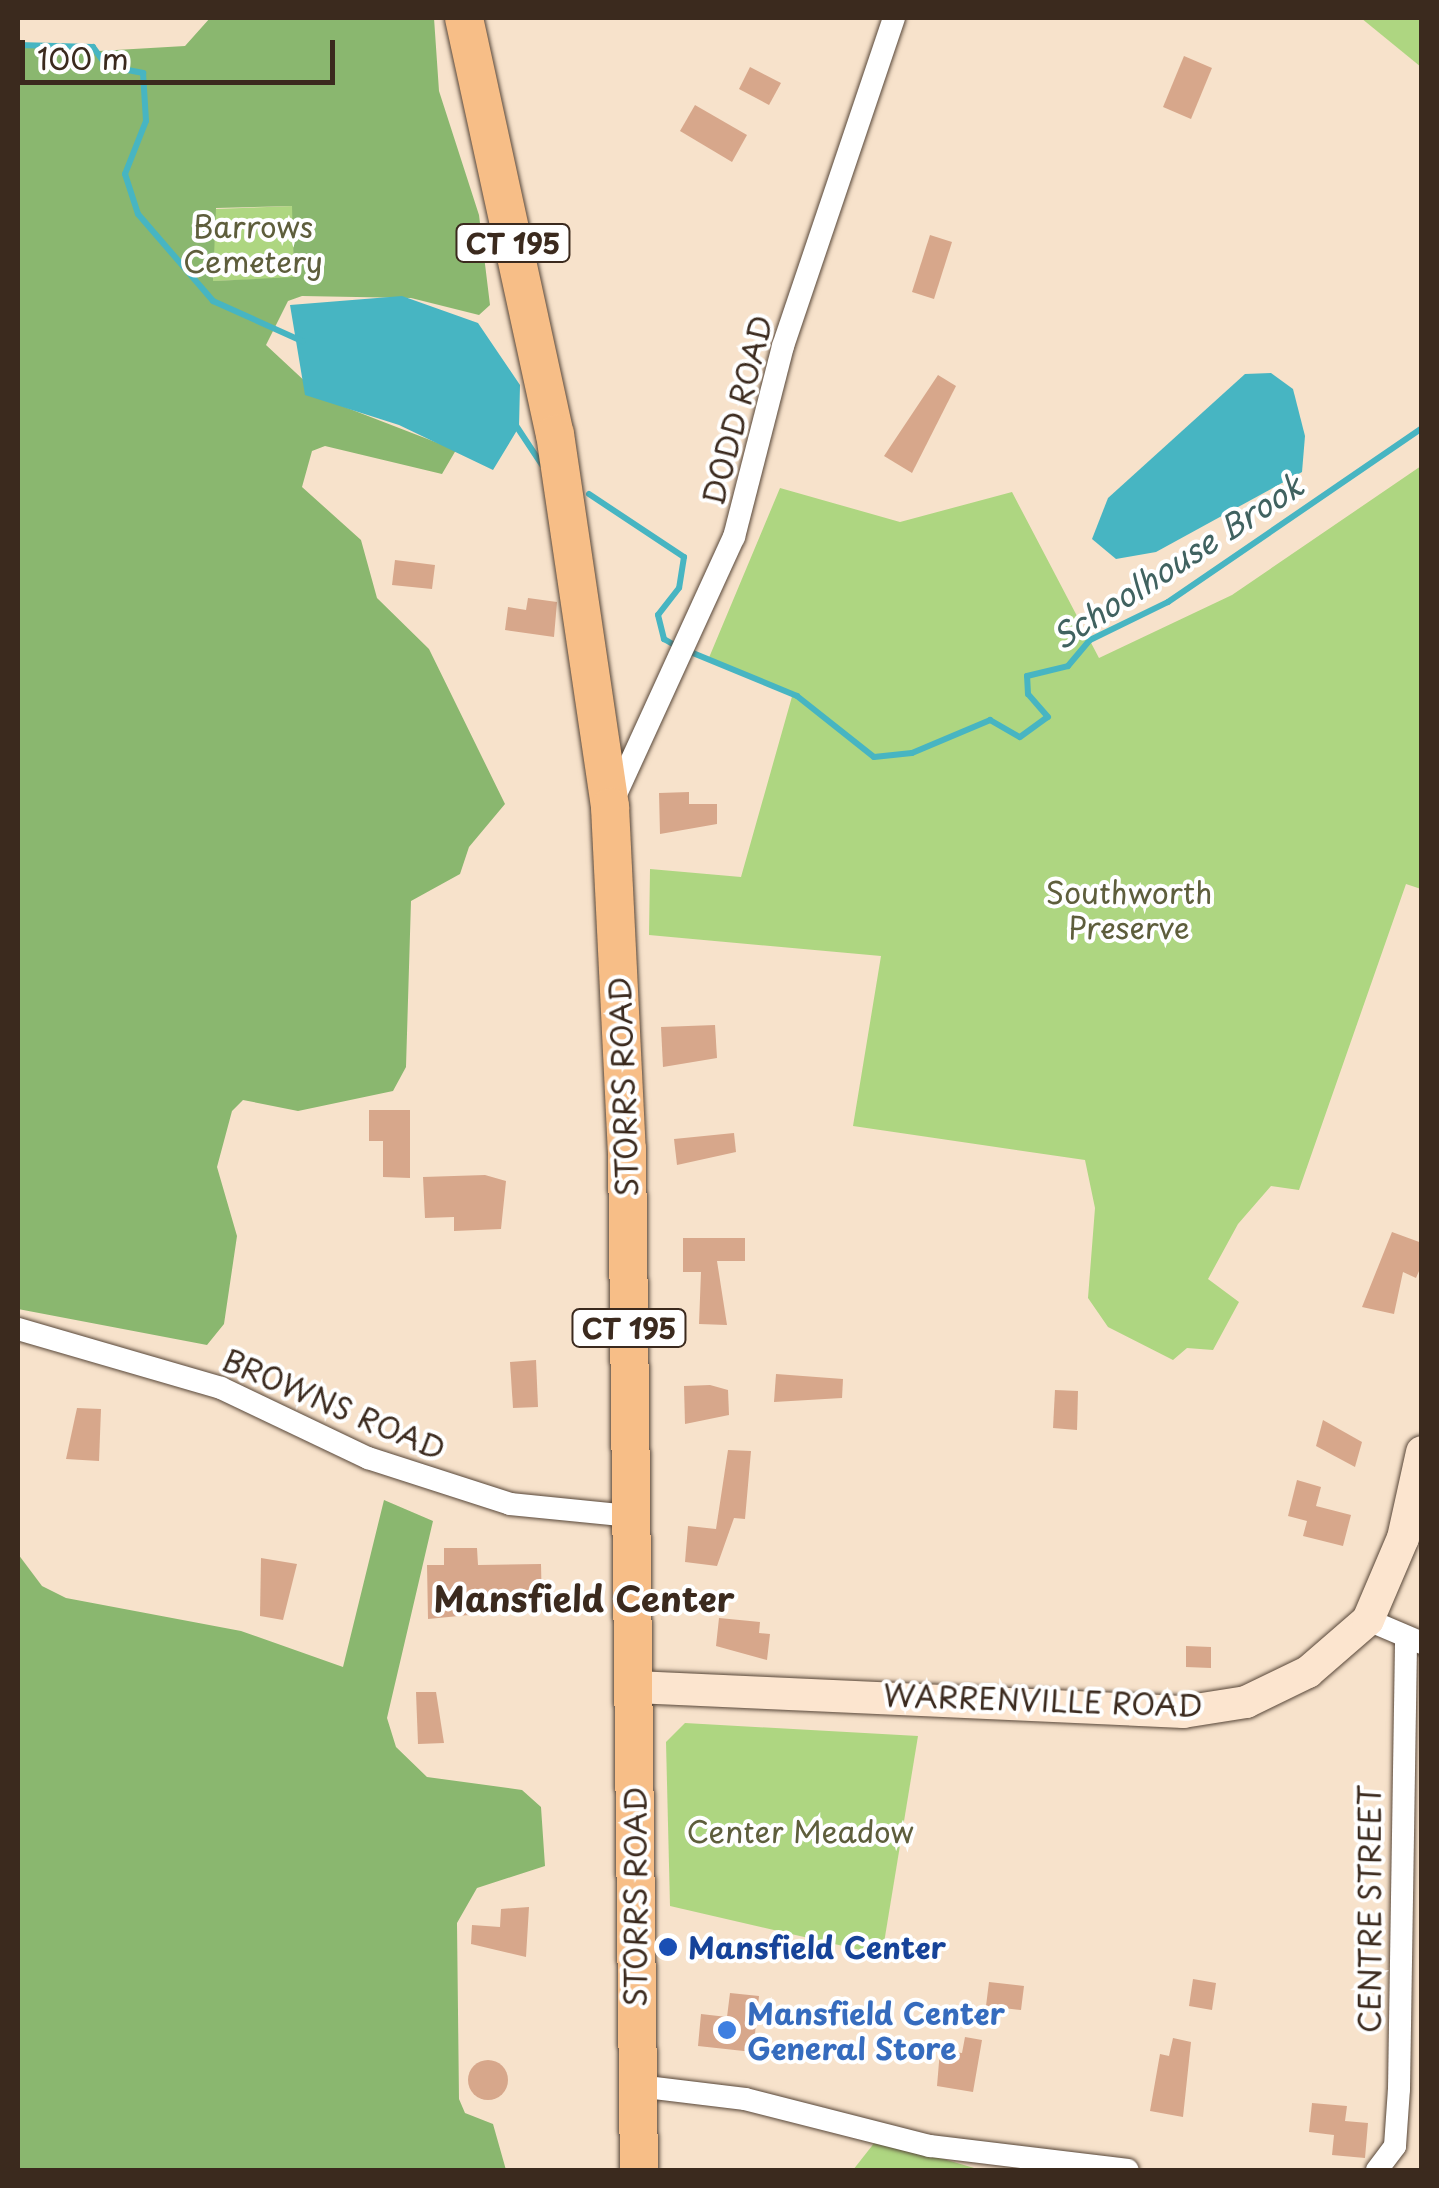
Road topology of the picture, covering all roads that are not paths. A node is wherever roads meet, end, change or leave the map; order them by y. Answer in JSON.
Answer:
{"nodes":[{"id":1,"x":464,"y":18,"type":"edge"},
{"id":2,"x":894,"y":18,"type":"edge"},
{"id":3,"x":610,"y":807,"type":"junction"},
{"id":4,"x":18,"y":1329,"type":"edge"},
{"id":5,"x":1422,"y":1452,"type":"edge"},
{"id":6,"x":632,"y":1516,"type":"junction"},
{"id":7,"x":1368,"y":1620,"type":"junction"},
{"id":8,"x":1414,"y":1643,"type":"edge"},
{"id":9,"x":636,"y":1687,"type":"junction"},
{"id":10,"x":638,"y":2086,"type":"junction"},
{"id":11,"x":640,"y":2170,"type":"edge"},
{"id":12,"x":1128,"y":2170,"type":"edge"},
{"id":13,"x":1377,"y":2170,"type":"edge"}],
"edges":[{"from":1,"to":3,"type":"main road","name":"STORRS ROAD","number":"CT 195"},
{"from":2,"to":3,"type":"street","name":"DODD ROAD"},
{"from":3,"to":6,"type":"main road","name":"STORRS ROAD","number":"CT 195"},
{"from":4,"to":6,"type":"street","name":"BROWNS ROAD"},
{"from":5,"to":7,"type":"main road"},
{"from":6,"to":9,"type":"main road","name":"STORRS ROAD","number":"CT 195"},
{"from":7,"to":8,"type":"street"},
{"from":7,"to":9,"type":"main road","name":"WARRENVILLE ROAD"},
{"from":8,"to":13,"type":"street","name":"CENTRE STREET"},
{"from":9,"to":10,"type":"main road","name":"STORRS ROAD","number":"CT 195"},
{"from":10,"to":11,"type":"main road","name":"STORRS ROAD","number":"CT 195"},
{"from":10,"to":12,"type":"street"}]}
